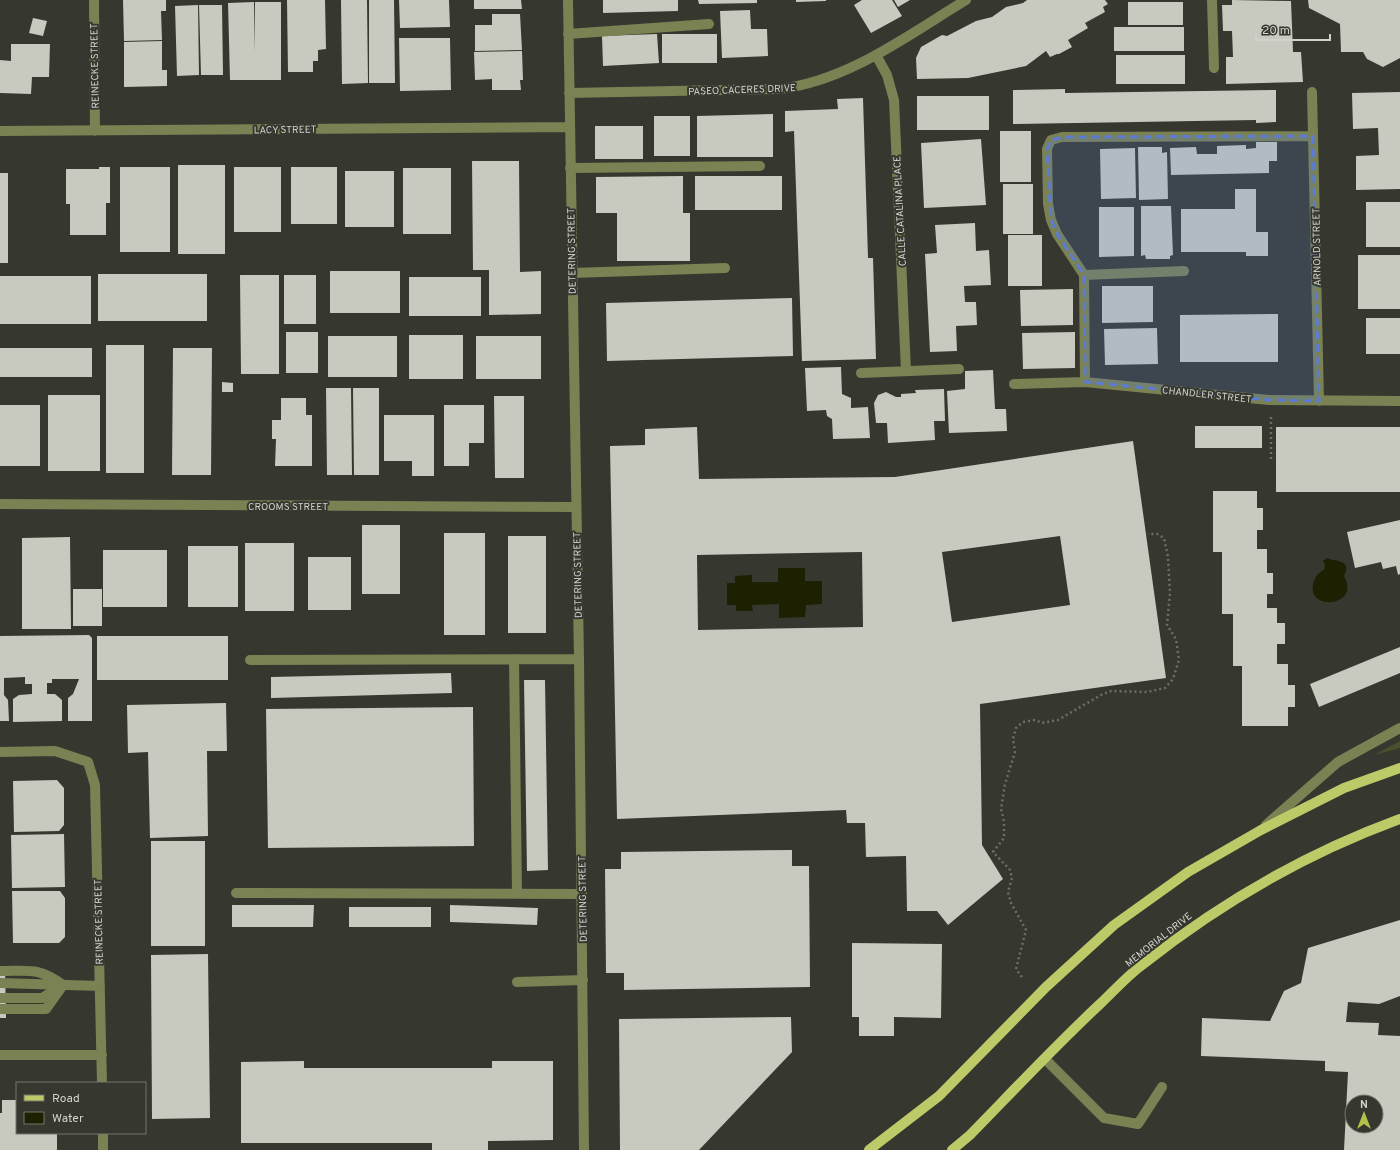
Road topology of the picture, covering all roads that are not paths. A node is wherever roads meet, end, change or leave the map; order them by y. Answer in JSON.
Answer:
{"nodes":[{"id":1,"x":94,"y":0,"type":"edge"},
{"id":2,"x":568,"y":0,"type":"edge"},
{"id":3,"x":966,"y":0,"type":"edge"},
{"id":4,"x":1212,"y":0,"type":"edge"},
{"id":5,"x":709,"y":24,"type":"dead end"},
{"id":6,"x":568,"y":34,"type":"junction"},
{"id":7,"x":876,"y":55,"type":"junction"},
{"id":8,"x":1214,"y":68,"type":"dead end"},
{"id":9,"x":1312,"y":92,"type":"dead end"},
{"id":10,"x":569,"y":93,"type":"junction"},
{"id":11,"x":569,"y":127,"type":"junction"},
{"id":12,"x":0,"y":131,"type":"edge"},
{"id":13,"x":95,"y":131,"type":"junction"},
{"id":14,"x":1313,"y":136,"type":"junction"},
{"id":15,"x":760,"y":166,"type":"dead end"},
{"id":16,"x":570,"y":168,"type":"junction"},
{"id":17,"x":725,"y":268,"type":"dead end"},
{"id":18,"x":1184,"y":271,"type":"dead end"},
{"id":19,"x":572,"y":273,"type":"junction"},
{"id":20,"x":1084,"y":275,"type":"junction"},
{"id":21,"x":959,"y":369,"type":"dead end"},
{"id":22,"x":906,"y":371,"type":"junction"},
{"id":23,"x":861,"y":372,"type":"dead end"},
{"id":24,"x":1085,"y":382,"type":"junction"},
{"id":25,"x":1014,"y":384,"type":"dead end"},
{"id":26,"x":1319,"y":401,"type":"junction"},
{"id":27,"x":1400,"y":401,"type":"edge"},
{"id":28,"x":0,"y":504,"type":"edge"},
{"id":29,"x":576,"y":507,"type":"junction"},
{"id":30,"x":514,"y":659,"type":"junction"},
{"id":31,"x":580,"y":659,"type":"junction"},
{"id":32,"x":250,"y":660,"type":"dead end"},
{"id":33,"x":1400,"y":728,"type":"edge"},
{"id":34,"x":0,"y":752,"type":"edge"},
{"id":35,"x":1400,"y":768,"type":"edge"},
{"id":36,"x":1400,"y":820,"type":"edge"},
{"id":37,"x":1261,"y":830,"type":"junction"},
{"id":38,"x":236,"y":893,"type":"dead end"},
{"id":39,"x":516,"y":894,"type":"junction"},
{"id":40,"x":582,"y":894,"type":"junction"},
{"id":41,"x":0,"y":971,"type":"edge"},
{"id":42,"x":583,"y":980,"type":"junction"},
{"id":43,"x":517,"y":982,"type":"dead end"},
{"id":44,"x":0,"y":983,"type":"edge"},
{"id":45,"x":64,"y":985,"type":"junction"},
{"id":46,"x":100,"y":986,"type":"junction"},
{"id":47,"x":0,"y":998,"type":"edge"},
{"id":48,"x":0,"y":1009,"type":"edge"},
{"id":49,"x":102,"y":1054,"type":"junction"},
{"id":50,"x":0,"y":1055,"type":"edge"},
{"id":51,"x":1045,"y":1059,"type":"junction"},
{"id":52,"x":102,"y":1082,"type":"edge"},
{"id":53,"x":1162,"y":1087,"type":"dead end"},
{"id":54,"x":103,"y":1134,"type":"edge"},
{"id":55,"x":103,"y":1150,"type":"edge"},
{"id":56,"x":584,"y":1150,"type":"edge"},
{"id":57,"x":869,"y":1150,"type":"edge"},
{"id":58,"x":952,"y":1150,"type":"edge"}],
"edges":[{"from":1,"to":13,"type":"street","name":"REINECKE STREET"},
{"from":2,"to":6,"type":"street","name":"DETERING STREET"},
{"from":3,"to":7,"type":"street","name":"PASEO CACERES DRIVE"},
{"from":4,"to":8,"type":"street"},
{"from":5,"to":6,"type":"street"},
{"from":6,"to":10,"type":"street","name":"DETERING STREET"},
{"from":7,"to":10,"type":"street","name":"PASEO CACERES DRIVE"},
{"from":7,"to":22,"type":"street","name":"CALLE CATALINA PLACE"},
{"from":9,"to":14,"type":"street","name":"ARNOLD STREET"},
{"from":10,"to":11,"type":"street","name":"DETERING STREET"},
{"from":11,"to":13,"type":"street","name":"LACY STREET"},
{"from":11,"to":16,"type":"street","name":"DETERING STREET"},
{"from":12,"to":13,"type":"street","name":"LACY STREET"},
{"from":14,"to":20,"type":"street"},
{"from":14,"to":26,"type":"street","name":"ARNOLD STREET"},
{"from":15,"to":16,"type":"street"},
{"from":16,"to":19,"type":"street","name":"DETERING STREET"},
{"from":17,"to":19,"type":"street"},
{"from":18,"to":20,"type":"street"},
{"from":19,"to":29,"type":"street","name":"DETERING STREET"},
{"from":20,"to":24,"type":"street"},
{"from":21,"to":22,"type":"street"},
{"from":22,"to":23,"type":"street"},
{"from":24,"to":25,"type":"street","name":"CHANDLER STREET"},
{"from":24,"to":26,"type":"street","name":"CHANDLER STREET"},
{"from":26,"to":27,"type":"street","name":"CHANDLER STREET"},
{"from":28,"to":29,"type":"street","name":"CROOMS STREET"},
{"from":29,"to":31,"type":"street","name":"DETERING STREET"},
{"from":30,"to":31,"type":"street"},
{"from":30,"to":32,"type":"street"},
{"from":30,"to":39,"type":"street"},
{"from":31,"to":40,"type":"street","name":"DETERING STREET"},
{"from":33,"to":37,"type":"street"},
{"from":34,"to":46,"type":"street","name":"REINECKE STREET"},
{"from":35,"to":37,"type":"main road"},
{"from":36,"to":51,"type":"main road","name":"MEMORIAL DRIVE"},
{"from":37,"to":57,"type":"main road"},
{"from":38,"to":39,"type":"street"},
{"from":39,"to":40,"type":"street"},
{"from":40,"to":42,"type":"street","name":"DETERING STREET"},
{"from":41,"to":45,"type":"street"},
{"from":42,"to":43,"type":"street"},
{"from":42,"to":56,"type":"street","name":"DETERING STREET"},
{"from":44,"to":45,"type":"street"},
{"from":45,"to":46,"type":"street"},
{"from":45,"to":47,"type":"street"},
{"from":45,"to":48,"type":"street"},
{"from":46,"to":49,"type":"street","name":"REINECKE STREET"},
{"from":49,"to":50,"type":"street"},
{"from":49,"to":52,"type":"street","name":"REINECKE STREET"},
{"from":51,"to":53,"type":"street"},
{"from":51,"to":58,"type":"main road","name":"MEMORIAL DRIVE"},
{"from":54,"to":55,"type":"street"}]}
